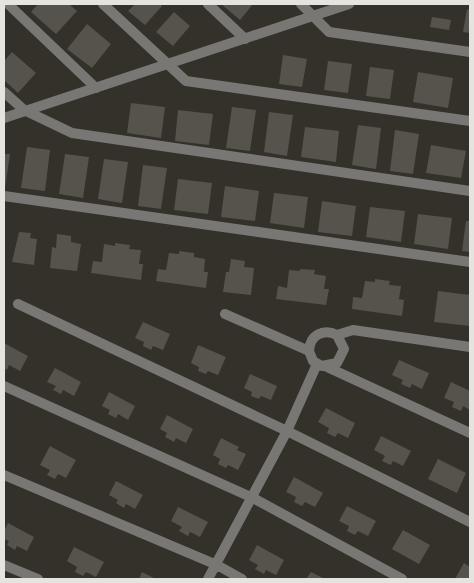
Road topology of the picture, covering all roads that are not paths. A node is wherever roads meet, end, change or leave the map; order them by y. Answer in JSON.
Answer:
{"nodes":[{"id":1,"x":8,"y":4,"type":"edge"},
{"id":2,"x":103,"y":4,"type":"edge"},
{"id":3,"x":208,"y":4,"type":"edge"},
{"id":4,"x":301,"y":4,"type":"edge"},
{"id":5,"x":349,"y":4,"type":"edge"},
{"id":6,"x":313,"y":16,"type":"junction"},
{"id":7,"x":246,"y":39,"type":"junction"},
{"id":8,"x":470,"y":52,"type":"edge"},
{"id":9,"x":168,"y":65,"type":"junction"},
{"id":10,"x":96,"y":88,"type":"junction"},
{"id":11,"x":4,"y":92,"type":"edge"},
{"id":12,"x":24,"y":110,"type":"junction"},
{"id":13,"x":4,"y":118,"type":"edge"},
{"id":14,"x":470,"y":121,"type":"edge"},
{"id":15,"x":470,"y":191,"type":"edge"},
{"id":16,"x":4,"y":196,"type":"edge"},
{"id":17,"x":470,"y":262,"type":"edge"},
{"id":18,"x":18,"y":304,"type":"dead end"},
{"id":19,"x":225,"y":314,"type":"dead end"},
{"id":20,"x":337,"y":335,"type":"junction"},
{"id":21,"x":470,"y":347,"type":"edge"},
{"id":22,"x":308,"y":350,"type":"junction"},
{"id":23,"x":322,"y":366,"type":"junction"},
{"id":24,"x":4,"y":386,"type":"edge"},
{"id":25,"x":288,"y":431,"type":"junction"},
{"id":26,"x":470,"y":433,"type":"edge"},
{"id":27,"x":4,"y":475,"type":"edge"},
{"id":28,"x":253,"y":498,"type":"junction"},
{"id":29,"x":470,"y":522,"type":"edge"},
{"id":30,"x":4,"y":565,"type":"edge"},
{"id":31,"x":217,"y":565,"type":"junction"},
{"id":32,"x":38,"y":579,"type":"edge"},
{"id":33,"x":208,"y":579,"type":"edge"},
{"id":34,"x":242,"y":579,"type":"edge"},
{"id":35,"x":402,"y":579,"type":"edge"}],
"edges":[{"from":1,"to":10,"type":"street"},
{"from":2,"to":9,"type":"street"},
{"from":3,"to":7,"type":"street"},
{"from":4,"to":6,"type":"street"},
{"from":5,"to":6,"type":"street"},
{"from":6,"to":7,"type":"street"},
{"from":6,"to":8,"type":"street"},
{"from":7,"to":9,"type":"street"},
{"from":9,"to":10,"type":"street"},
{"from":9,"to":14,"type":"street"},
{"from":10,"to":12,"type":"street"},
{"from":11,"to":12,"type":"street"},
{"from":12,"to":13,"type":"street"},
{"from":12,"to":15,"type":"street"},
{"from":16,"to":17,"type":"street"},
{"from":18,"to":25,"type":"street"},
{"from":19,"to":22,"type":"street"},
{"from":20,"to":21,"type":"street"},
{"from":20,"to":22,"type":"street"},
{"from":20,"to":23,"type":"street"},
{"from":22,"to":23,"type":"street"},
{"from":23,"to":25,"type":"street"},
{"from":23,"to":26,"type":"street"},
{"from":24,"to":28,"type":"street"},
{"from":25,"to":28,"type":"street"},
{"from":25,"to":29,"type":"street"},
{"from":27,"to":31,"type":"street"},
{"from":28,"to":31,"type":"street"},
{"from":28,"to":35,"type":"street"},
{"from":30,"to":32,"type":"street"},
{"from":31,"to":33,"type":"street"},
{"from":31,"to":34,"type":"street"}]}
